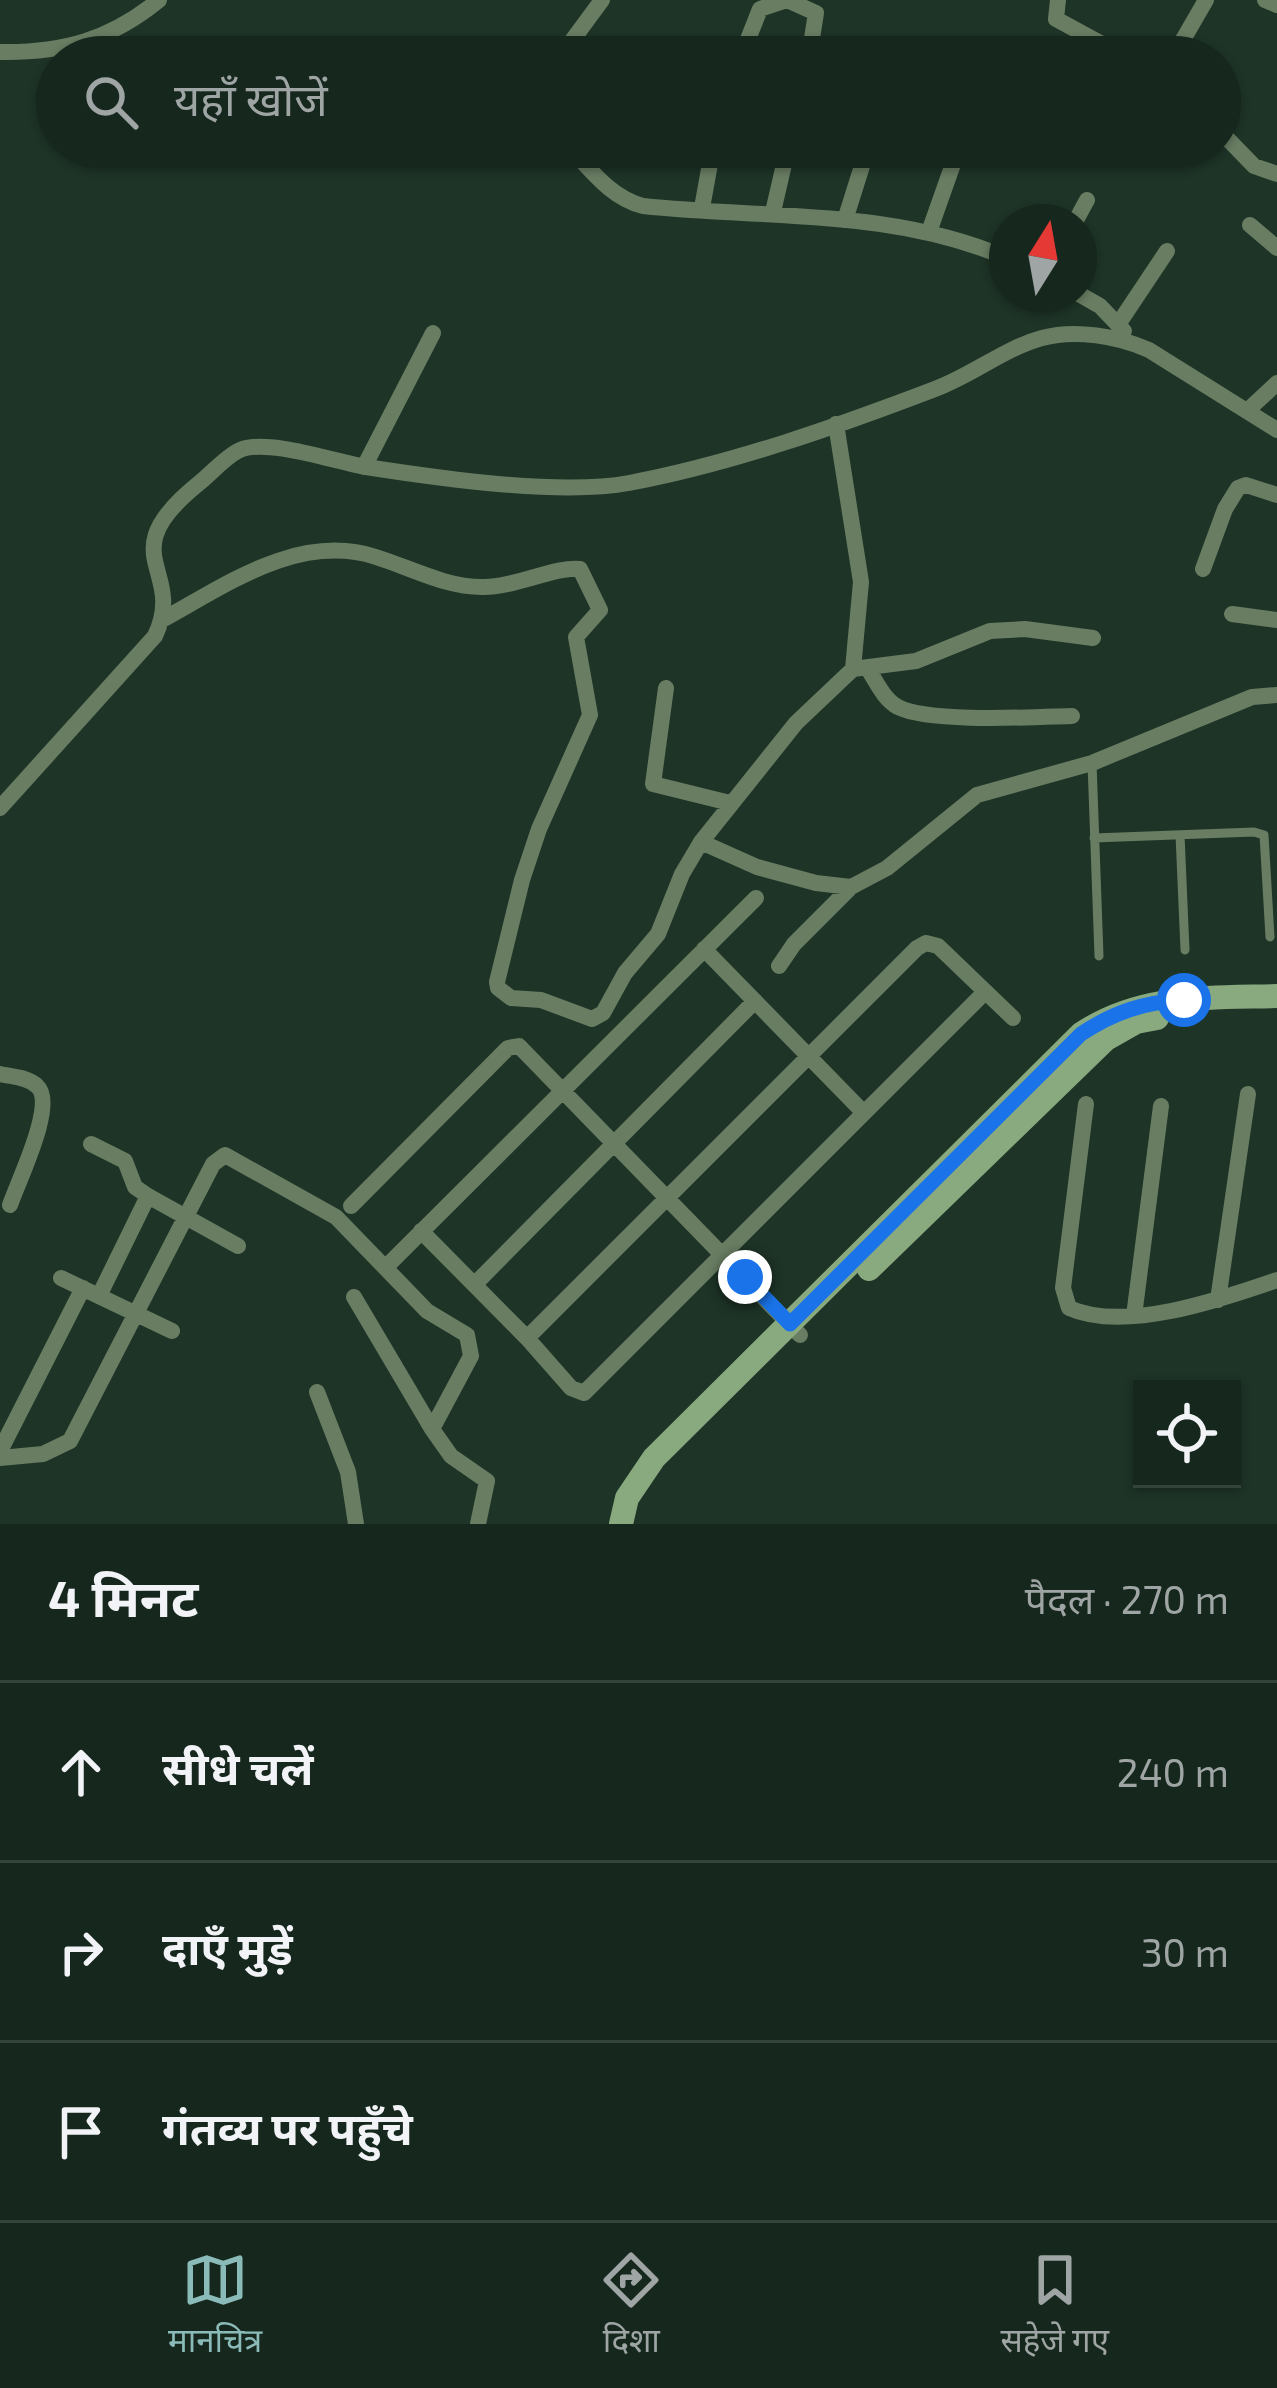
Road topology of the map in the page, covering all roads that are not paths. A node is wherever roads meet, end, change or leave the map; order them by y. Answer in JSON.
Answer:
{"nodes":[{"id":1,"x":159,"y":0,"type":"edge"},
{"id":2,"x":602,"y":0,"type":"edge"},
{"id":3,"x":787,"y":0,"type":"edge"},
{"id":4,"x":1058,"y":0,"type":"edge"},
{"id":5,"x":1206,"y":0,"type":"edge"},
{"id":6,"x":1264,"y":0,"type":"edge"},
{"id":7,"x":1277,"y":5,"type":"edge"},
{"id":8,"x":104,"y":36,"type":"edge"},
{"id":9,"x":579,"y":36,"type":"edge"},
{"id":10,"x":749,"y":36,"type":"edge"},
{"id":11,"x":812,"y":36,"type":"edge"},
{"id":12,"x":1087,"y":36,"type":"edge"},
{"id":13,"x":1185,"y":36,"type":"edge"},
{"id":14,"x":36,"y":48,"type":"edge"},
{"id":15,"x":0,"y":52,"type":"edge"},
{"id":16,"x":1241,"y":153,"type":"edge"},
{"id":17,"x":588,"y":168,"type":"edge"},
{"id":18,"x":708,"y":168,"type":"edge"},
{"id":19,"x":783,"y":168,"type":"edge"},
{"id":20,"x":861,"y":168,"type":"edge"},
{"id":21,"x":951,"y":168,"type":"edge"},
{"id":22,"x":1277,"y":175,"type":"edge"},
{"id":23,"x":1087,"y":200,"type":"dead end"},
{"id":24,"x":1085,"y":204,"type":"edge"},
{"id":25,"x":702,"y":208,"type":"junction"},
{"id":26,"x":772,"y":212,"type":"junction"},
{"id":27,"x":845,"y":220,"type":"junction"},
{"id":28,"x":1250,"y":225,"type":"dead end"},
{"id":29,"x":929,"y":232,"type":"junction"},
{"id":30,"x":1277,"y":248,"type":"edge"},
{"id":31,"x":1167,"y":251,"type":"dead end"},
{"id":32,"x":989,"y":252,"type":"edge"},
{"id":33,"x":1097,"y":307,"type":"edge"},
{"id":34,"x":1119,"y":323,"type":"junction"},
{"id":35,"x":433,"y":333,"type":"dead end"},
{"id":36,"x":1132,"y":342,"type":"junction"},
{"id":37,"x":1277,"y":382,"type":"edge"},
{"id":38,"x":1248,"y":410,"type":"junction"},
{"id":39,"x":836,"y":424,"type":"junction"},
{"id":40,"x":1277,"y":430,"type":"edge"},
{"id":41,"x":364,"y":467,"type":"junction"},
{"id":42,"x":1277,"y":495,"type":"edge"},
{"id":43,"x":1203,"y":568,"type":"dead end"},
{"id":44,"x":1232,"y":614,"type":"dead end"},
{"id":45,"x":162,"y":620,"type":"junction"},
{"id":46,"x":1277,"y":620,"type":"edge"},
{"id":47,"x":1093,"y":638,"type":"dead end"},
{"id":48,"x":861,"y":669,"type":"junction"},
{"id":49,"x":666,"y":688,"type":"dead end"},
{"id":50,"x":1277,"y":695,"type":"edge"},
{"id":51,"x":1072,"y":716,"type":"dead end"},
{"id":52,"x":1092,"y":763,"type":"junction"},
{"id":53,"x":730,"y":803,"type":"junction"},
{"id":54,"x":0,"y":808,"type":"edge"},
{"id":55,"x":1180,"y":835,"type":"junction"},
{"id":56,"x":1094,"y":838,"type":"junction"},
{"id":57,"x":701,"y":842,"type":"junction"},
{"id":58,"x":851,"y":887,"type":"junction"},
{"id":59,"x":756,"y":898,"type":"dead end"},
{"id":60,"x":1270,"y":937,"type":"dead end"},
{"id":61,"x":704,"y":950,"type":"junction"},
{"id":62,"x":1185,"y":950,"type":"dead end"},
{"id":63,"x":1099,"y":956,"type":"dead end"},
{"id":64,"x":778,"y":966,"type":"dead end"},
{"id":65,"x":985,"y":992,"type":"junction"},
{"id":66,"x":1277,"y":996,"type":"edge"},
{"id":67,"x":755,"y":1001,"type":"junction"},
{"id":68,"x":1277,"y":1009,"type":"edge"},
{"id":69,"x":1013,"y":1018,"type":"dead end"},
{"id":70,"x":811,"y":1058,"type":"junction"},
{"id":71,"x":0,"y":1074,"type":"edge"},
{"id":72,"x":562,"y":1090,"type":"junction"},
{"id":73,"x":1247,"y":1094,"type":"dead end"},
{"id":74,"x":1085,"y":1104,"type":"dead end"},
{"id":75,"x":1161,"y":1106,"type":"dead end"},
{"id":76,"x":864,"y":1113,"type":"junction"},
{"id":77,"x":616,"y":1141,"type":"junction"},
{"id":78,"x":91,"y":1144,"type":"dead end"},
{"id":79,"x":148,"y":1196,"type":"junction"},
{"id":80,"x":668,"y":1196,"type":"junction"},
{"id":81,"x":10,"y":1205,"type":"dead end"},
{"id":82,"x":351,"y":1206,"type":"dead end"},
{"id":83,"x":186,"y":1216,"type":"junction"},
{"id":84,"x":421,"y":1232,"type":"junction"},
{"id":85,"x":238,"y":1246,"type":"dead end"},
{"id":86,"x":722,"y":1254,"type":"junction"},
{"id":87,"x":386,"y":1267,"type":"junction"},
{"id":88,"x":61,"y":1278,"type":"dead end"},
{"id":89,"x":1277,"y":1280,"type":"edge"},
{"id":90,"x":475,"y":1284,"type":"junction"},
{"id":91,"x":91,"y":1292,"type":"junction"},
{"id":92,"x":354,"y":1297,"type":"dead end"},
{"id":93,"x":1218,"y":1300,"type":"junction"},
{"id":94,"x":136,"y":1314,"type":"junction"},
{"id":95,"x":1134,"y":1316,"type":"junction"},
{"id":96,"x":795,"y":1330,"type":"junction"},
{"id":97,"x":172,"y":1331,"type":"dead end"},
{"id":98,"x":527,"y":1338,"type":"junction"},
{"id":99,"x":317,"y":1392,"type":"dead end"},
{"id":100,"x":432,"y":1429,"type":"junction"},
{"id":101,"x":0,"y":1455,"type":"edge"},
{"id":102,"x":356,"y":1524,"type":"edge"},
{"id":103,"x":478,"y":1524,"type":"edge"},
{"id":104,"x":621,"y":1524,"type":"edge"}],
"edges":[{"from":1,"to":8,"type":"street"},
{"from":2,"to":9,"type":"street"},
{"from":3,"to":10,"type":"street"},
{"from":3,"to":11,"type":"street"},
{"from":4,"to":12,"type":"street"},
{"from":5,"to":13,"type":"street"},
{"from":6,"to":7,"type":"street"},
{"from":14,"to":15,"type":"street"},
{"from":16,"to":22,"type":"street"},
{"from":17,"to":25,"type":"street"},
{"from":18,"to":25,"type":"street"},
{"from":19,"to":26,"type":"street"},
{"from":20,"to":27,"type":"street"},
{"from":21,"to":29,"type":"street"},
{"from":23,"to":24,"type":"street"},
{"from":25,"to":26,"type":"street"},
{"from":26,"to":27,"type":"street"},
{"from":27,"to":29,"type":"street"},
{"from":28,"to":30,"type":"street"},
{"from":29,"to":32,"type":"street"},
{"from":31,"to":34,"type":"street"},
{"from":33,"to":34,"type":"street"},
{"from":34,"to":36,"type":"street"},
{"from":35,"to":41,"type":"street"},
{"from":36,"to":38,"type":"street"},
{"from":36,"to":39,"type":"street"},
{"from":37,"to":38,"type":"street"},
{"from":38,"to":40,"type":"street"},
{"from":39,"to":41,"type":"street"},
{"from":39,"to":48,"type":"street"},
{"from":41,"to":45,"type":"street"},
{"from":42,"to":43,"type":"street"},
{"from":44,"to":46,"type":"street"},
{"from":45,"to":54,"type":"street"},
{"from":45,"to":57,"type":"street"},
{"from":47,"to":48,"type":"street"},
{"from":48,"to":51,"type":"street"},
{"from":48,"to":53,"type":"street"},
{"from":49,"to":53,"type":"street"},
{"from":50,"to":52,"type":"street"},
{"from":52,"to":56,"type":"lane"},
{"from":52,"to":58,"type":"street"},
{"from":53,"to":57,"type":"street"},
{"from":55,"to":56,"type":"lane"},
{"from":55,"to":60,"type":"lane"},
{"from":55,"to":62,"type":"lane"},
{"from":56,"to":63,"type":"lane"},
{"from":57,"to":58,"type":"street"},
{"from":58,"to":64,"type":"street"},
{"from":59,"to":61,"type":"street"},
{"from":61,"to":67,"type":"street"},
{"from":61,"to":72,"type":"street"},
{"from":65,"to":69,"type":"street"},
{"from":65,"to":70,"type":"street"},
{"from":65,"to":76,"type":"street"},
{"from":66,"to":96,"type":"street"},
{"from":67,"to":70,"type":"street"},
{"from":67,"to":77,"type":"street"},
{"from":68,"to":96,"type":"street"},
{"from":70,"to":76,"type":"street"},
{"from":70,"to":80,"type":"street"},
{"from":71,"to":81,"type":"street"},
{"from":72,"to":77,"type":"street"},
{"from":72,"to":82,"type":"street"},
{"from":72,"to":84,"type":"street"},
{"from":73,"to":93,"type":"street"},
{"from":74,"to":95,"type":"street"},
{"from":75,"to":95,"type":"street"},
{"from":76,"to":86,"type":"street"},
{"from":77,"to":80,"type":"street"},
{"from":77,"to":90,"type":"street"},
{"from":78,"to":79,"type":"street"},
{"from":79,"to":83,"type":"street"},
{"from":79,"to":91,"type":"street"},
{"from":80,"to":86,"type":"street"},
{"from":80,"to":98,"type":"street"},
{"from":83,"to":85,"type":"street"},
{"from":83,"to":87,"type":"street"},
{"from":83,"to":94,"type":"street"},
{"from":84,"to":87,"type":"street"},
{"from":84,"to":90,"type":"street"},
{"from":86,"to":96,"type":"street"},
{"from":86,"to":98,"type":"street"},
{"from":87,"to":100,"type":"street"},
{"from":88,"to":91,"type":"street"},
{"from":89,"to":93,"type":"street"},
{"from":90,"to":98,"type":"street"},
{"from":91,"to":94,"type":"street"},
{"from":91,"to":101,"type":"street"},
{"from":92,"to":100,"type":"street"},
{"from":93,"to":95,"type":"street"},
{"from":94,"to":97,"type":"street"},
{"from":94,"to":101,"type":"street"},
{"from":96,"to":104,"type":"street"},
{"from":99,"to":102,"type":"street"},
{"from":100,"to":103,"type":"street"}]}
